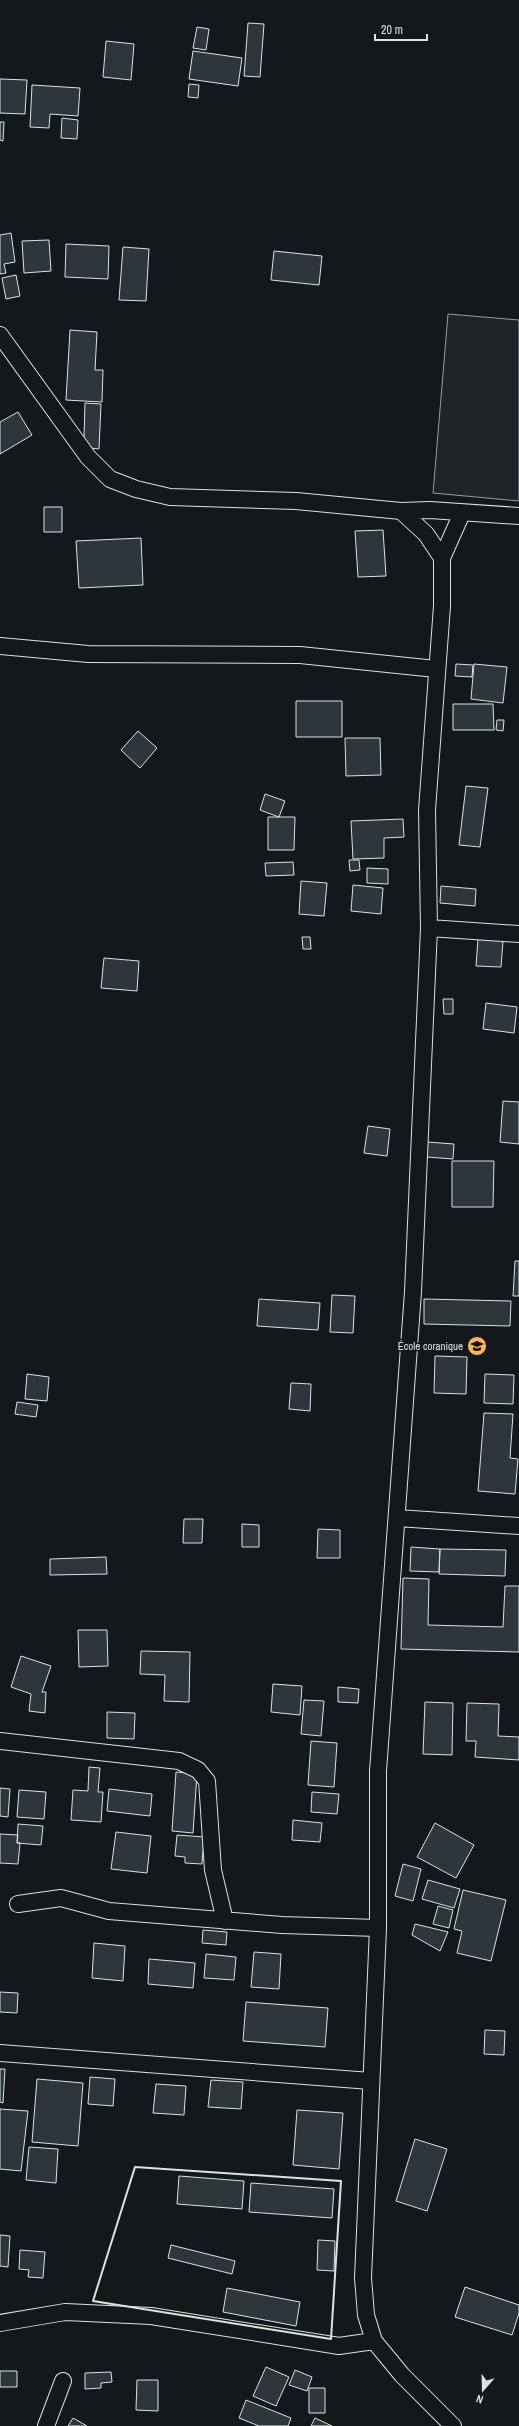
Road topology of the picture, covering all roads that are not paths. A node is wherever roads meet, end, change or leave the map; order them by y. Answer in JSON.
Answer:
{"nodes":[{"id":1,"x":0,"y":335,"type":"edge"},
{"id":2,"x":401,"y":511,"type":"junction"},
{"id":3,"x":462,"y":513,"type":"junction"},
{"id":4,"x":519,"y":516,"type":"edge"},
{"id":5,"x":442,"y":558,"type":"junction"},
{"id":6,"x":0,"y":646,"type":"edge"},
{"id":7,"x":436,"y":669,"type":"junction"},
{"id":8,"x":429,"y":928,"type":"junction"},
{"id":9,"x":519,"y":934,"type":"edge"},
{"id":10,"x":397,"y":1518,"type":"junction"},
{"id":11,"x":519,"y":1526,"type":"edge"},
{"id":12,"x":0,"y":1741,"type":"edge"},
{"id":13,"x":18,"y":1904,"type":"dead end"},
{"id":14,"x":225,"y":1921,"type":"junction"},
{"id":15,"x":378,"y":1928,"type":"junction"},
{"id":16,"x":0,"y":2053,"type":"edge"},
{"id":17,"x":371,"y":2082,"type":"junction"},
{"id":18,"x":0,"y":2323,"type":"edge"},
{"id":19,"x":374,"y":2341,"type":"junction"},
{"id":20,"x":63,"y":2381,"type":"dead end"},
{"id":21,"x":46,"y":2426,"type":"edge"},
{"id":22,"x":453,"y":2426,"type":"edge"}],
"edges":[{"from":1,"to":2,"type":"street"},
{"from":2,"to":3,"type":"street"},
{"from":2,"to":5,"type":"street"},
{"from":3,"to":4,"type":"street"},
{"from":3,"to":5,"type":"street"},
{"from":5,"to":7,"type":"street"},
{"from":6,"to":7,"type":"street"},
{"from":7,"to":8,"type":"street"},
{"from":8,"to":9,"type":"street"},
{"from":8,"to":10,"type":"street"},
{"from":10,"to":11,"type":"street"},
{"from":10,"to":15,"type":"street"},
{"from":12,"to":14,"type":"street"},
{"from":13,"to":14,"type":"street"},
{"from":14,"to":15,"type":"street"},
{"from":15,"to":17,"type":"street"},
{"from":16,"to":17,"type":"street"},
{"from":17,"to":19,"type":"street"},
{"from":18,"to":19,"type":"street"},
{"from":19,"to":22,"type":"street"},
{"from":20,"to":21,"type":"street"}]}
